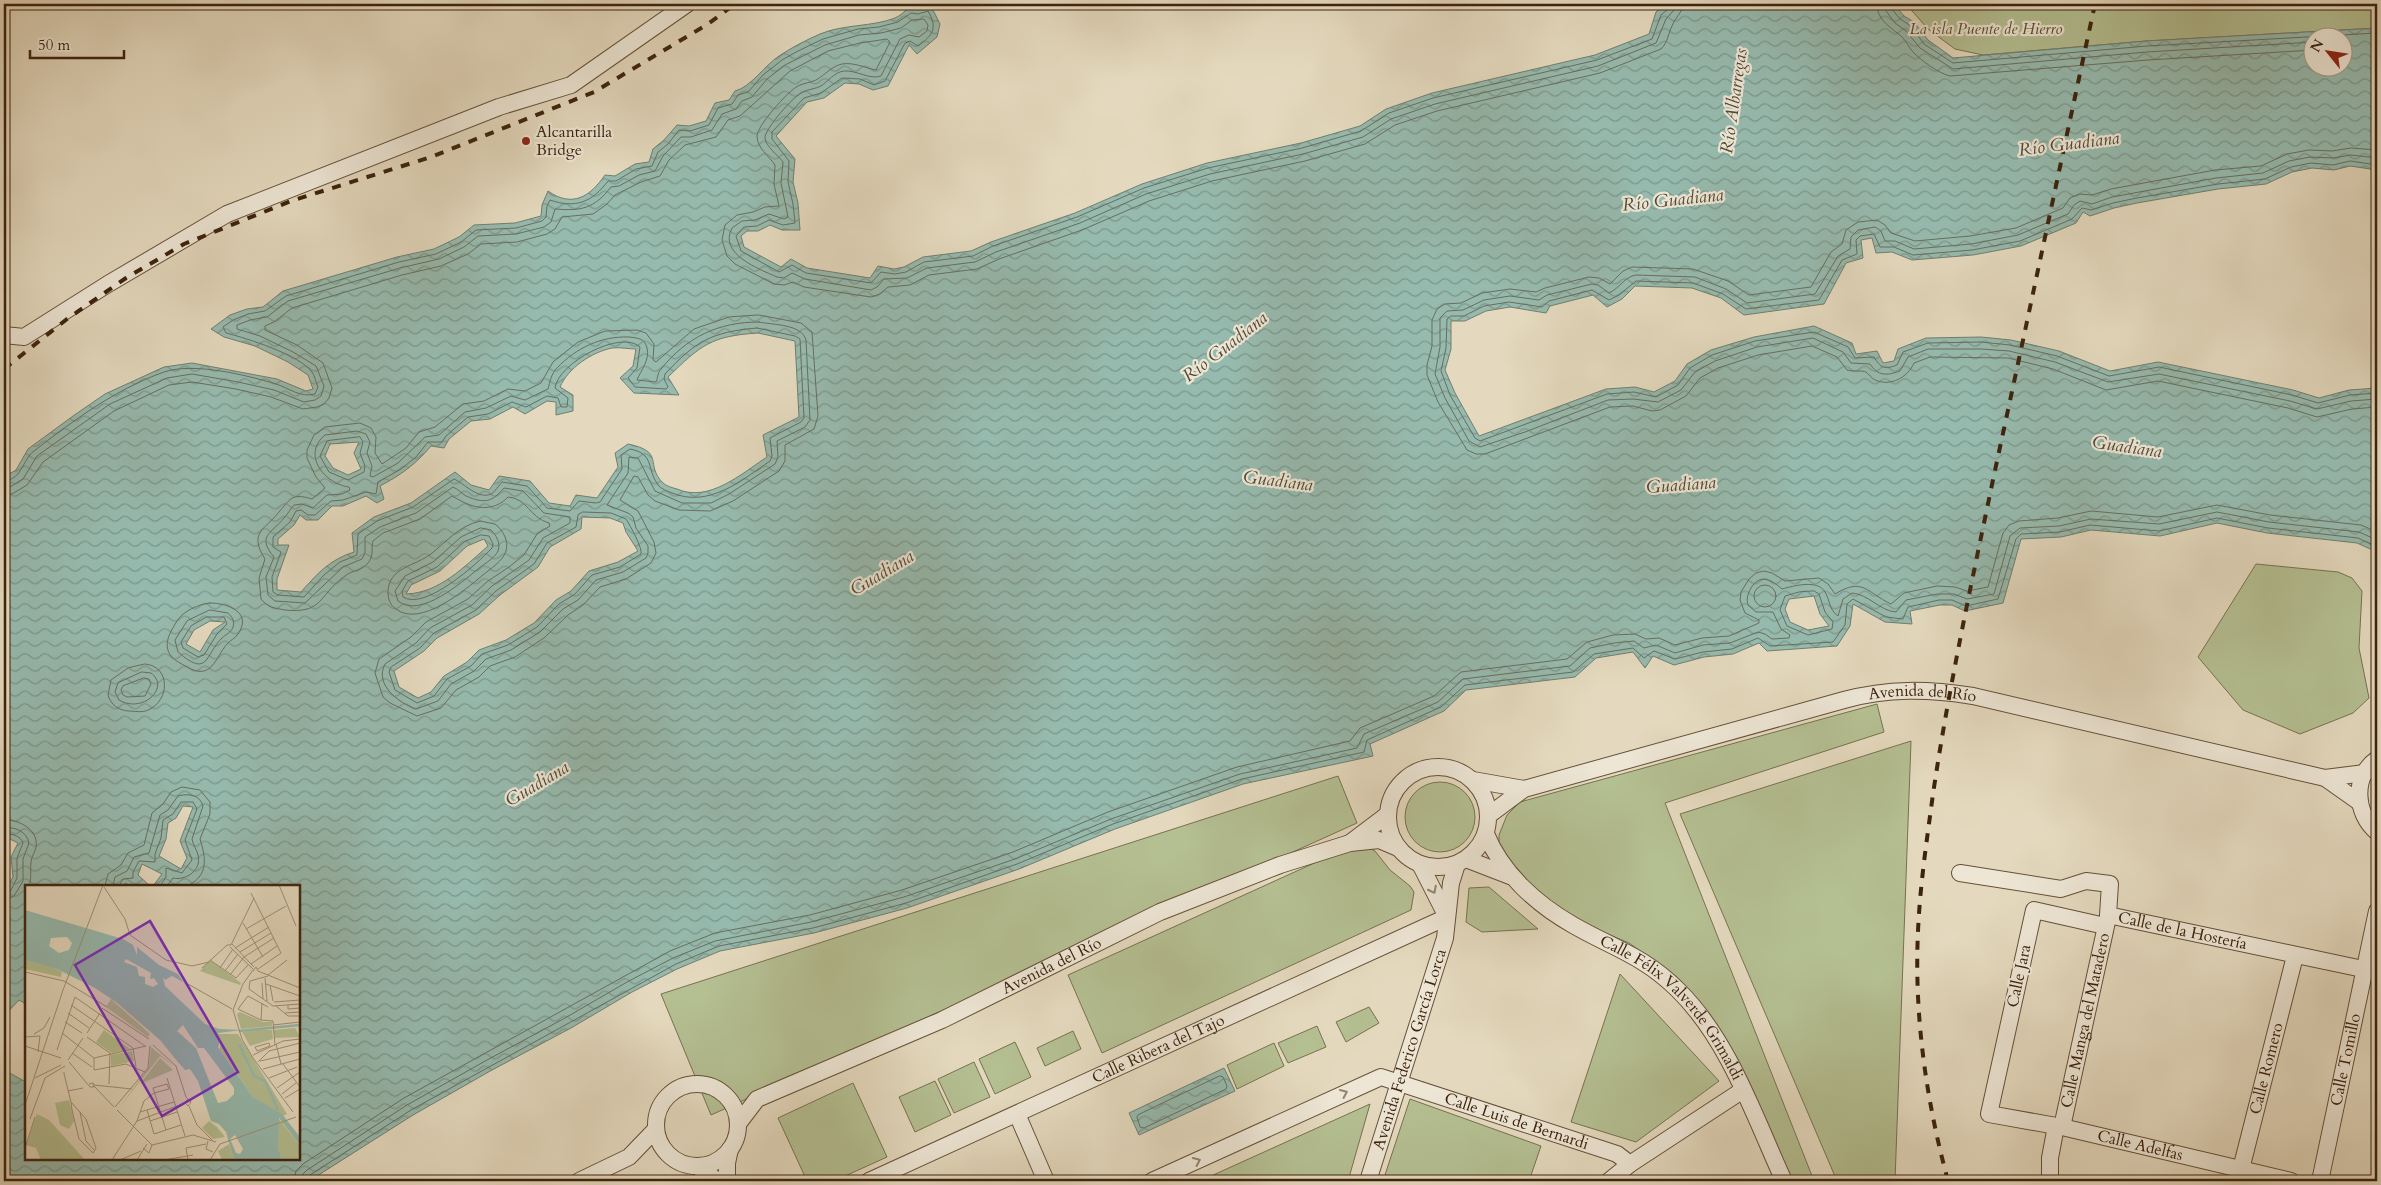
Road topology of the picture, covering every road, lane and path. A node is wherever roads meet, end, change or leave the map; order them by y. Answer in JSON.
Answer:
{"nodes":[{"id":1,"x":688,"y":4,"type":"edge"},
{"id":2,"x":4,"y":335,"type":"edge"},
{"id":3,"x":2377,"y":759,"type":"edge"},
{"id":4,"x":2365,"y":773,"type":"junction"},
{"id":5,"x":2325,"y":778,"type":"junction"},
{"id":6,"x":1473,"y":780,"type":"junction"},
{"id":7,"x":1524,"y":789,"type":"junction"},
{"id":8,"x":2359,"y":802,"type":"junction"},
{"id":9,"x":1387,"y":815,"type":"junction"},
{"id":10,"x":1488,"y":815,"type":"junction"},
{"id":11,"x":2377,"y":832,"type":"edge"},
{"id":12,"x":1486,"y":834,"type":"junction"},
{"id":13,"x":1350,"y":843,"type":"junction"},
{"id":14,"x":1398,"y":848,"type":"junction"},
{"id":15,"x":1461,"y":861,"type":"junction"},
{"id":16,"x":1420,"y":864,"type":"junction"},
{"id":17,"x":1960,"y":874,"type":"dead end"},
{"id":18,"x":1510,"y":876,"type":"junction"},
{"id":19,"x":2377,"y":910,"type":"edge"},
{"id":20,"x":1447,"y":917,"type":"junction"},
{"id":21,"x":2107,"y":920,"type":"junction"},
{"id":22,"x":2295,"y":956,"type":"junction"},
{"id":23,"x":2371,"y":970,"type":"edge"},
{"id":24,"x":1399,"y":1083,"type":"junction"},
{"id":25,"x":1743,"y":1090,"type":"junction"},
{"id":26,"x":723,"y":1094,"type":"junction"},
{"id":27,"x":757,"y":1099,"type":"junction"},
{"id":28,"x":1017,"y":1114,"type":"junction"},
{"id":29,"x":1989,"y":1114,"type":"joint"},
{"id":30,"x":738,"y":1124,"type":"junction"},
{"id":31,"x":2059,"y":1126,"type":"junction"},
{"id":32,"x":656,"y":1129,"type":"junction"},
{"id":33,"x":730,"y":1148,"type":"junction"},
{"id":34,"x":668,"y":1154,"type":"junction"},
{"id":35,"x":629,"y":1157,"type":"junction"},
{"id":36,"x":1630,"y":1164,"type":"junction"},
{"id":37,"x":697,"y":1166,"type":"junction"},
{"id":38,"x":2239,"y":1176,"type":"edge"},
{"id":39,"x":579,"y":1181,"type":"edge"},
{"id":40,"x":718,"y":1181,"type":"edge"},
{"id":41,"x":727,"y":1181,"type":"edge"},
{"id":42,"x":869,"y":1181,"type":"edge"},
{"id":43,"x":1046,"y":1181,"type":"edge"},
{"id":44,"x":1152,"y":1181,"type":"edge"},
{"id":45,"x":1368,"y":1181,"type":"edge"},
{"id":46,"x":1609,"y":1181,"type":"edge"},
{"id":47,"x":1784,"y":1181,"type":"edge"},
{"id":48,"x":2050,"y":1181,"type":"edge"},
{"id":49,"x":2291,"y":1181,"type":"edge"},
{"id":50,"x":2320,"y":1181,"type":"edge"}],
"edges":[{"from":1,"to":2,"type":"street"},
{"from":3,"to":4,"type":"street"},
{"from":4,"to":5,"type":"street","name":"Avenida del Río"},
{"from":4,"to":8,"type":"street"},
{"from":5,"to":7,"type":"street","name":"Avenida del Río"},
{"from":5,"to":8,"type":"street","name":"Avenida del Río"},
{"from":6,"to":7,"type":"street","name":"Avenida del Río"},
{"from":6,"to":9,"type":"street"},
{"from":6,"to":10,"type":"street"},
{"from":7,"to":10,"type":"street","name":"Avenida del Río"},
{"from":8,"to":11,"type":"street"},
{"from":9,"to":13,"type":"street","name":"Avenida del Río"},
{"from":9,"to":14,"type":"street"},
{"from":10,"to":12,"type":"street"},
{"from":12,"to":15,"type":"street"},
{"from":12,"to":18,"type":"street","name":"Calle Félix Valverde Grimaldi"},
{"from":13,"to":14,"type":"street","name":"Avenida del Río"},
{"from":13,"to":27,"type":"street","name":"Avenida del Río"},
{"from":14,"to":16,"type":"street"},
{"from":15,"to":16,"type":"street"},
{"from":15,"to":18,"type":"street","name":"Calle Félix Valverde Grimaldi"},
{"from":15,"to":20,"type":"street","name":"Avenida Federico García Lorca"},
{"from":16,"to":20,"type":"street","one_way":true},
{"from":17,"to":21,"type":"street","name":"Calle de la Hostería"},
{"from":18,"to":25,"type":"street","name":"Calle Félix Valverde Grimaldi"},
{"from":19,"to":23,"type":"street","name":"Calle Tomillo"},
{"from":20,"to":24,"type":"street","name":"Avenida Federico García Lorca"},
{"from":20,"to":28,"type":"street","name":"Calle Ribera del Tajo"},
{"from":21,"to":22,"type":"street","name":"Calle de la Hostería"},
{"from":21,"to":29,"type":"street","name":"Calle Jara"},
{"from":21,"to":31,"type":"street","name":"Calle Manga del Matadero"},
{"from":22,"to":23,"type":"street","name":"Calle de la Hostería"},
{"from":22,"to":38,"type":"street","name":"Calle Romero"},
{"from":23,"to":50,"type":"street","name":"Calle Tomillo"},
{"from":24,"to":36,"type":"street","name":"Calle Luis de Bernardi"},
{"from":44,"to":24,"type":"street","name":"Calle Luis de Bernardi","one_way":true},
{"from":24,"to":45,"type":"street","name":"Avenida Federico García Lorca"},
{"from":25,"to":36,"type":"street"},
{"from":25,"to":47,"type":"street","name":"Calle Félix Valverde Grimaldi"},
{"from":26,"to":27,"type":"street"},
{"from":26,"to":30,"type":"street"},
{"from":26,"to":32,"type":"street"},
{"from":27,"to":30,"type":"street","name":"Avenida del Río"},
{"from":28,"to":42,"type":"street","name":"Calle Ribera del Tajo"},
{"from":28,"to":43,"type":"street"},
{"from":29,"to":31,"type":"street","name":"Calle Adelfas"},
{"from":30,"to":33,"type":"street"},
{"from":31,"to":38,"type":"street","name":"Calle Adelfas"},
{"from":31,"to":48,"type":"street","name":"Calle Manga del Matadero"},
{"from":32,"to":34,"type":"street"},
{"from":32,"to":35,"type":"street"},
{"from":33,"to":37,"type":"street"},
{"from":33,"to":41,"type":"street"},
{"from":34,"to":35,"type":"street"},
{"from":34,"to":37,"type":"street"},
{"from":35,"to":39,"type":"street"},
{"from":36,"to":46,"type":"street"},
{"from":37,"to":40,"type":"street"},
{"from":38,"to":49,"type":"street","name":"Calle Adelfas"}]}
